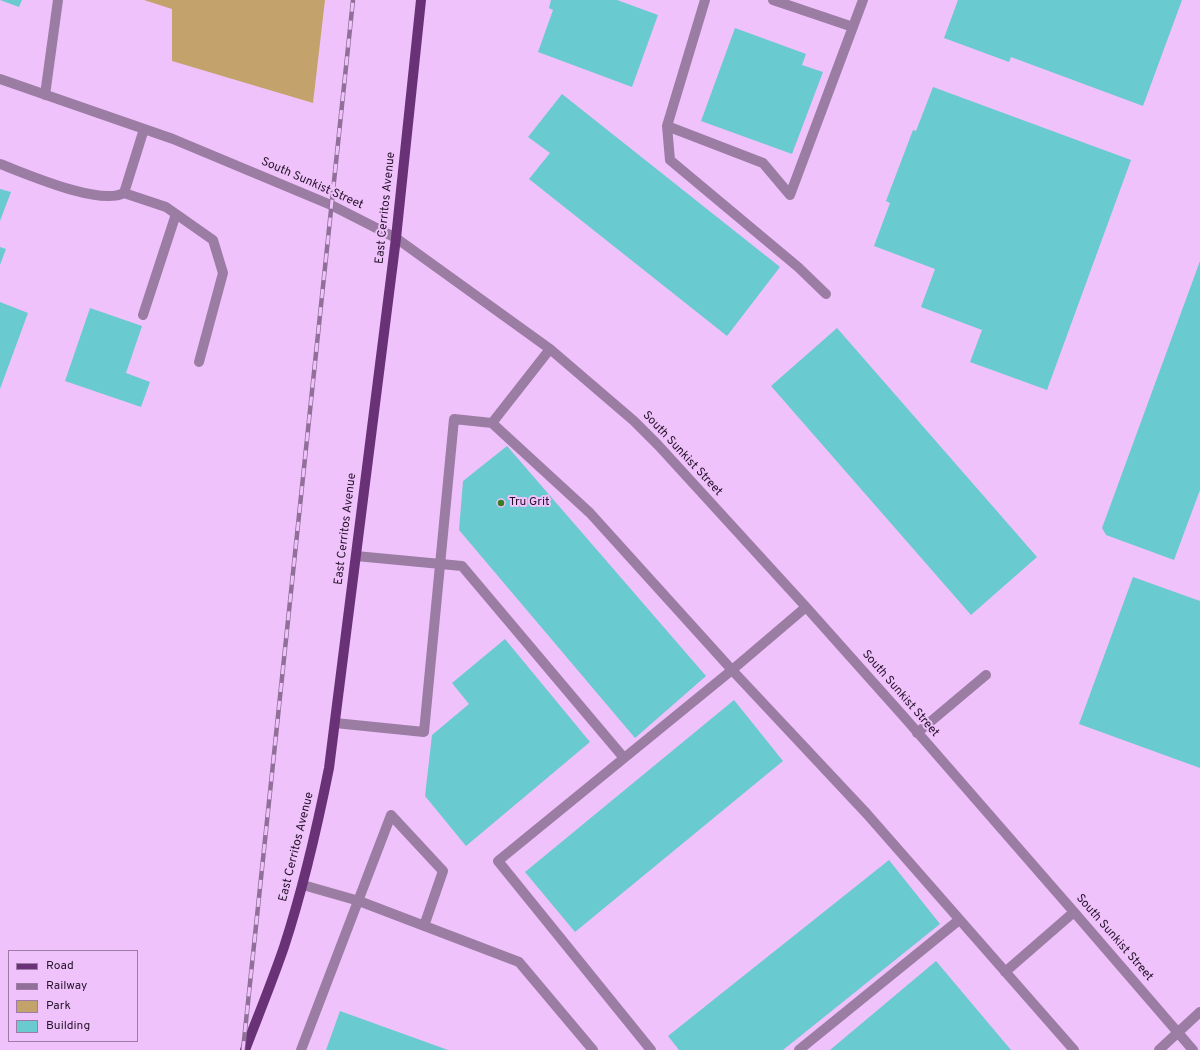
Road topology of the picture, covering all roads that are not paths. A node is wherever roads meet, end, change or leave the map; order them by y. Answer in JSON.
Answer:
{"nodes":[{"id":1,"x":58,"y":0,"type":"edge"},
{"id":2,"x":421,"y":0,"type":"edge"},
{"id":3,"x":705,"y":0,"type":"edge"},
{"id":4,"x":773,"y":0,"type":"edge"},
{"id":5,"x":863,"y":0,"type":"edge"},
{"id":6,"x":853,"y":27,"type":"junction"},
{"id":7,"x":0,"y":79,"type":"edge"},
{"id":8,"x":46,"y":95,"type":"junction"},
{"id":9,"x":667,"y":126,"type":"junction"},
{"id":10,"x":144,"y":129,"type":"junction"},
{"id":11,"x":0,"y":164,"type":"edge"},
{"id":12,"x":124,"y":193,"type":"junction"},
{"id":13,"x":176,"y":214,"type":"junction"},
{"id":14,"x":396,"y":238,"type":"junction"},
{"id":15,"x":826,"y":294,"type":"dead end"},
{"id":16,"x":143,"y":315,"type":"dead end"},
{"id":17,"x":550,"y":348,"type":"junction"},
{"id":18,"x":199,"y":362,"type":"dead end"},
{"id":19,"x":492,"y":423,"type":"junction"},
{"id":20,"x":356,"y":556,"type":"junction"},
{"id":21,"x":440,"y":564,"type":"junction"},
{"id":22,"x":806,"y":607,"type":"junction"},
{"id":23,"x":732,"y":670,"type":"junction"},
{"id":24,"x":986,"y":675,"type":"dead end"},
{"id":25,"x":335,"y":723,"type":"junction"},
{"id":26,"x":917,"y":733,"type":"junction"},
{"id":27,"x":624,"y":758,"type":"junction"},
{"id":28,"x":302,"y":885,"type":"junction"},
{"id":29,"x":358,"y":901,"type":"junction"},
{"id":30,"x":1074,"y":912,"type":"junction"},
{"id":31,"x":959,"y":920,"type":"junction"},
{"id":32,"x":424,"y":926,"type":"junction"},
{"id":33,"x":1005,"y":972,"type":"junction"},
{"id":34,"x":1200,"y":1012,"type":"edge"},
{"id":35,"x":1178,"y":1033,"type":"junction"},
{"id":36,"x":245,"y":1050,"type":"edge"},
{"id":37,"x":301,"y":1050,"type":"edge"},
{"id":38,"x":592,"y":1050,"type":"edge"},
{"id":39,"x":651,"y":1050,"type":"edge"},
{"id":40,"x":799,"y":1050,"type":"edge"},
{"id":41,"x":1074,"y":1050,"type":"edge"},
{"id":42,"x":1159,"y":1050,"type":"edge"},
{"id":43,"x":1193,"y":1050,"type":"edge"}],
"edges":[{"from":1,"to":8,"type":"street"},
{"from":2,"to":14,"type":"main road","name":"East Cerritos Avenue"},
{"from":3,"to":9,"type":"street"},
{"from":4,"to":6,"type":"street"},
{"from":5,"to":6,"type":"street"},
{"from":6,"to":9,"type":"street"},
{"from":7,"to":8,"type":"street","name":"South Sunkist Street"},
{"from":8,"to":10,"type":"street","name":"South Sunkist Street"},
{"from":9,"to":15,"type":"street"},
{"from":10,"to":12,"type":"street"},
{"from":10,"to":14,"type":"street","name":"South Sunkist Street"},
{"from":11,"to":12,"type":"street"},
{"from":12,"to":13,"type":"street"},
{"from":13,"to":16,"type":"street"},
{"from":13,"to":18,"type":"street"},
{"from":14,"to":17,"type":"street","name":"South Sunkist Street"},
{"from":14,"to":20,"type":"main road","name":"East Cerritos Avenue"},
{"from":17,"to":19,"type":"street"},
{"from":17,"to":22,"type":"street","name":"South Sunkist Street"},
{"from":19,"to":21,"type":"street"},
{"from":19,"to":23,"type":"street"},
{"from":20,"to":21,"type":"street"},
{"from":20,"to":25,"type":"main road","name":"East Cerritos Avenue"},
{"from":21,"to":25,"type":"street"},
{"from":21,"to":27,"type":"street"},
{"from":22,"to":23,"type":"street"},
{"from":22,"to":26,"type":"street","name":"South Sunkist Street"},
{"from":23,"to":27,"type":"street"},
{"from":23,"to":31,"type":"street"},
{"from":24,"to":26,"type":"street"},
{"from":25,"to":28,"type":"main road","name":"East Cerritos Avenue"},
{"from":26,"to":30,"type":"street","name":"South Sunkist Street"},
{"from":27,"to":39,"type":"street"},
{"from":28,"to":29,"type":"street"},
{"from":28,"to":36,"type":"main road","name":"East Cerritos Avenue"},
{"from":29,"to":32,"type":"street"},
{"from":29,"to":32,"type":"street"},
{"from":29,"to":37,"type":"street"},
{"from":30,"to":33,"type":"street"},
{"from":30,"to":35,"type":"street","name":"South Sunkist Street"},
{"from":31,"to":33,"type":"street"},
{"from":31,"to":40,"type":"street"},
{"from":32,"to":38,"type":"street"},
{"from":33,"to":41,"type":"street"},
{"from":34,"to":35,"type":"street"},
{"from":35,"to":42,"type":"street"},
{"from":35,"to":43,"type":"street","name":"South Sunkist Street"}]}
